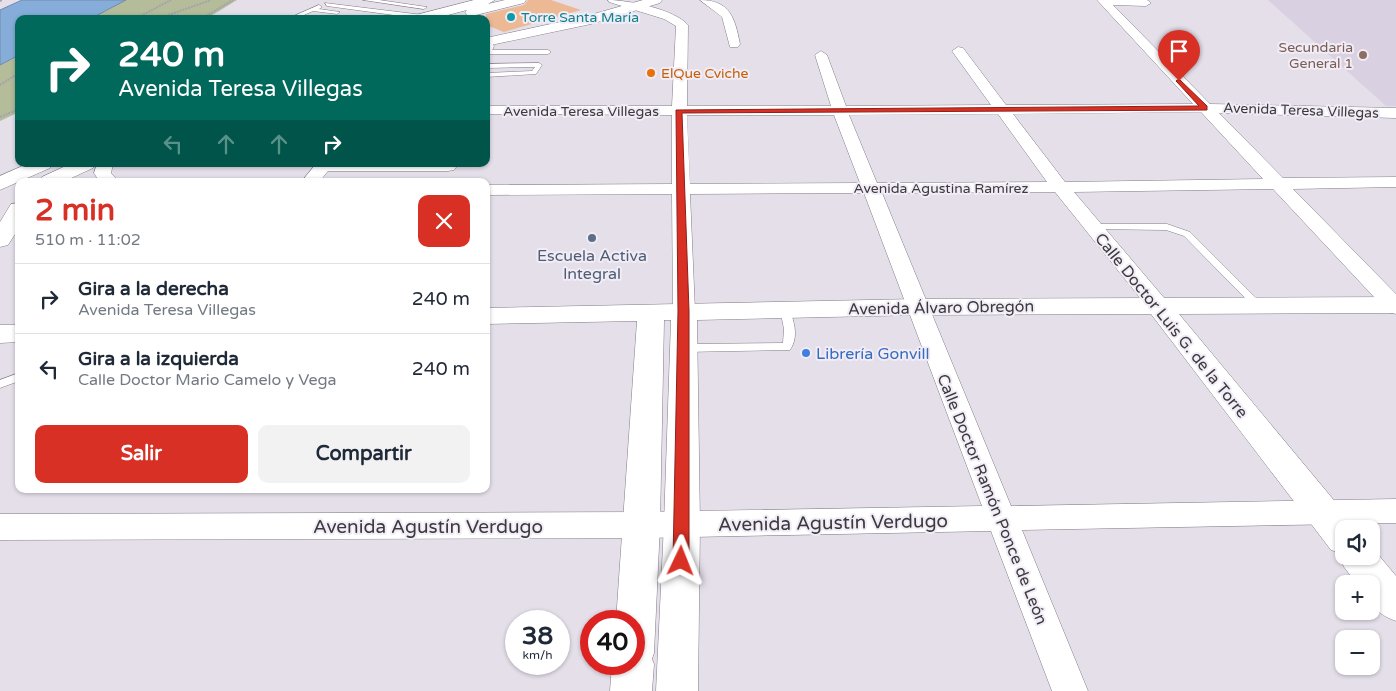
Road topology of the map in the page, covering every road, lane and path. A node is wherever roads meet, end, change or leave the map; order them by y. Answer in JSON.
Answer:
{"nodes":[{"id":1,"x":171,"y":0,"type":"edge"},
{"id":2,"x":211,"y":0,"type":"edge"},
{"id":3,"x":234,"y":0,"type":"edge"},
{"id":4,"x":337,"y":0,"type":"edge"},
{"id":5,"x":366,"y":0,"type":"edge"},
{"id":6,"x":489,"y":0,"type":"edge"},
{"id":7,"x":520,"y":0,"type":"edge"},
{"id":8,"x":613,"y":0,"type":"edge"},
{"id":9,"x":705,"y":0,"type":"edge"},
{"id":10,"x":1103,"y":1,"type":"edge"},
{"id":11,"x":1146,"y":3,"type":"dead end"},
{"id":12,"x":327,"y":4,"type":"junction"},
{"id":13,"x":397,"y":4,"type":"junction"},
{"id":14,"x":643,"y":4,"type":"edge"},
{"id":15,"x":314,"y":10,"type":"junction"},
{"id":16,"x":380,"y":11,"type":"junction"},
{"id":17,"x":143,"y":15,"type":"edge"},
{"id":18,"x":168,"y":15,"type":"edge"},
{"id":19,"x":208,"y":15,"type":"edge"},
{"id":20,"x":300,"y":15,"type":"edge"},
{"id":21,"x":361,"y":15,"type":"edge"},
{"id":22,"x":372,"y":15,"type":"edge"},
{"id":23,"x":423,"y":15,"type":"edge"},
{"id":24,"x":464,"y":15,"type":"edge"},
{"id":25,"x":734,"y":44,"type":"dead end"},
{"id":26,"x":490,"y":46,"type":"edge"},
{"id":27,"x":490,"y":47,"type":"edge"},
{"id":28,"x":958,"y":51,"type":"dead end"},
{"id":29,"x":548,"y":52,"type":"dead end"},
{"id":30,"x":821,"y":55,"type":"dead end"},
{"id":31,"x":490,"y":66,"type":"edge"},
{"id":32,"x":490,"y":75,"type":"edge"},
{"id":33,"x":15,"y":76,"type":"edge"},
{"id":34,"x":0,"y":85,"type":"edge"},
{"id":35,"x":1205,"y":108,"type":"junction"},
{"id":36,"x":1003,"y":109,"type":"junction"},
{"id":37,"x":490,"y":110,"type":"edge"},
{"id":38,"x":15,"y":111,"type":"edge"},
{"id":39,"x":679,"y":111,"type":"junction"},
{"id":40,"x":840,"y":111,"type":"junction"},
{"id":41,"x":1396,"y":114,"type":"edge"},
{"id":42,"x":0,"y":117,"type":"edge"},
{"id":43,"x":37,"y":167,"type":"edge"},
{"id":44,"x":80,"y":167,"type":"edge"},
{"id":45,"x":104,"y":167,"type":"edge"},
{"id":46,"x":322,"y":167,"type":"edge"},
{"id":47,"x":447,"y":167,"type":"edge"},
{"id":48,"x":56,"y":178,"type":"edge"},
{"id":49,"x":106,"y":178,"type":"edge"},
{"id":50,"x":313,"y":178,"type":"edge"},
{"id":51,"x":441,"y":178,"type":"edge"},
{"id":52,"x":1396,"y":182,"type":"edge"},
{"id":53,"x":1276,"y":183,"type":"junction"},
{"id":54,"x":0,"y":184,"type":"edge"},
{"id":55,"x":1060,"y":187,"type":"junction"},
{"id":56,"x":870,"y":188,"type":"junction"},
{"id":57,"x":682,"y":189,"type":"junction"},
{"id":58,"x":490,"y":190,"type":"edge"},
{"id":59,"x":15,"y":199,"type":"edge"},
{"id":60,"x":0,"y":206,"type":"edge"},
{"id":61,"x":15,"y":216,"type":"edge"},
{"id":62,"x":1093,"y":227,"type":"junction"},
{"id":63,"x":0,"y":240,"type":"edge"},
{"id":64,"x":1157,"y":304,"type":"junction"},
{"id":65,"x":1257,"y":304,"type":"junction"},
{"id":66,"x":917,"y":306,"type":"junction"},
{"id":67,"x":1395,"y":306,"type":"edge"},
{"id":68,"x":785,"y":309,"type":"junction"},
{"id":69,"x":684,"y":311,"type":"junction"},
{"id":70,"x":651,"y":312,"type":"junction"},
{"id":71,"x":490,"y":316,"type":"edge"},
{"id":72,"x":0,"y":317,"type":"edge"},
{"id":73,"x":15,"y":317,"type":"edge"},
{"id":74,"x":15,"y":333,"type":"edge"},
{"id":75,"x":0,"y":334,"type":"edge"},
{"id":76,"x":683,"y":348,"type":"junction"},
{"id":77,"x":15,"y":378,"type":"edge"},
{"id":78,"x":0,"y":384,"type":"edge"},
{"id":79,"x":1396,"y":511,"type":"edge"},
{"id":80,"x":1322,"y":512,"type":"junction"},
{"id":81,"x":1001,"y":518,"type":"junction"},
{"id":82,"x":682,"y":524,"type":"junction"},
{"id":83,"x":642,"y":525,"type":"junction"},
{"id":84,"x":0,"y":528,"type":"edge"},
{"id":85,"x":1335,"y":528,"type":"edge"},
{"id":86,"x":1364,"y":565,"type":"edge"},
{"id":87,"x":1396,"y":604,"type":"edge"},
{"id":88,"x":637,"y":610,"type":"edge"},
{"id":89,"x":632,"y":675,"type":"edge"},
{"id":90,"x":631,"y":691,"type":"edge"},
{"id":91,"x":677,"y":691,"type":"edge"},
{"id":92,"x":1070,"y":691,"type":"edge"}],
"edges":[{"from":1,"to":17,"type":"path"},
{"from":2,"to":18,"type":"path"},
{"from":3,"to":19,"type":"path"},
{"from":4,"to":12,"type":"lane"},
{"from":5,"to":13,"type":"lane"},
{"from":6,"to":23,"type":"main road"},
{"from":7,"to":24,"type":"main road"},
{"from":8,"to":14,"type":"street"},
{"from":9,"to":25,"type":"street"},
{"from":10,"to":11,"type":"street"},
{"from":10,"to":35,"type":"street"},
{"from":12,"to":15,"type":"lane"},
{"from":12,"to":16,"type":"lane"},
{"from":13,"to":16,"type":"lane"},
{"from":13,"to":23,"type":"lane"},
{"from":14,"to":26,"type":"main road"},
{"from":14,"to":39,"type":"street"},
{"from":15,"to":20,"type":"lane"},
{"from":15,"to":21,"type":"lane"},
{"from":16,"to":22,"type":"lane"},
{"from":16,"to":23,"type":"lane"},
{"from":27,"to":29,"type":"lane"},
{"from":28,"to":36,"type":"street","name":"Calle Doctor Luis G. de la Torre"},
{"from":30,"to":40,"type":"street","name":"Calle Doctor Ramón Ponce de León"},
{"from":31,"to":32,"type":"lane"},
{"from":33,"to":34,"type":"path"},
{"from":35,"to":36,"type":"street","name":"Avenida Teresa Villegas"},
{"from":35,"to":41,"type":"street","name":"Avenida Teresa Villegas"},
{"from":35,"to":53,"type":"street"},
{"from":36,"to":40,"type":"street","name":"Avenida Teresa Villegas"},
{"from":36,"to":55,"type":"street","name":"Calle Doctor Luis G. de la Torre"},
{"from":37,"to":39,"type":"street","name":"Avenida Teresa Villegas"},
{"from":38,"to":42,"type":"path"},
{"from":39,"to":40,"type":"street","name":"Avenida Teresa Villegas"},
{"from":39,"to":57,"type":"street"},
{"from":40,"to":56,"type":"street","name":"Calle Doctor Ramón Ponce de León"},
{"from":43,"to":54,"type":"main road"},
{"from":44,"to":48,"type":"main road"},
{"from":45,"to":49,"type":"street"},
{"from":46,"to":50,"type":"street"},
{"from":47,"to":51,"type":"street"},
{"from":52,"to":53,"type":"street","name":"Avenida Agustina Ramírez"},
{"from":53,"to":55,"type":"street","name":"Avenida Agustina Ramírez"},
{"from":53,"to":67,"type":"street"},
{"from":55,"to":56,"type":"street","name":"Avenida Agustina Ramírez"},
{"from":55,"to":62,"type":"street","name":"Calle Doctor Luis G. de la Torre"},
{"from":56,"to":57,"type":"street","name":"Avenida Agustina Ramírez"},
{"from":56,"to":66,"type":"street","name":"Calle Doctor Ramón Ponce de León"},
{"from":57,"to":58,"type":"street","name":"Avenida Agustina Ramírez"},
{"from":57,"to":69,"type":"street"},
{"from":59,"to":60,"type":"main road"},
{"from":61,"to":63,"type":"main road"},
{"from":62,"to":64,"type":"street","name":"Calle Doctor Luis G. de la Torre"},
{"from":62,"to":65,"type":"lane"},
{"from":64,"to":65,"type":"main road","name":"Avenida Álvaro Obregón"},
{"from":64,"to":66,"type":"main road","name":"Avenida Álvaro Obregón"},
{"from":64,"to":80,"type":"main road","name":"Calle Doctor Luis G. de la Torre"},
{"from":65,"to":67,"type":"main road","name":"Avenida Álvaro Obregón"},
{"from":66,"to":68,"type":"main road","name":"Avenida Álvaro Obregón"},
{"from":66,"to":81,"type":"street","name":"Calle Doctor Ramón Ponce de León"},
{"from":68,"to":69,"type":"main road","name":"Avenida Álvaro Obregón"},
{"from":68,"to":76,"type":"lane"},
{"from":69,"to":70,"type":"main road","name":"Avenida Álvaro Obregón"},
{"from":69,"to":76,"type":"main road"},
{"from":70,"to":71,"type":"main road","name":"Avenida Álvaro Obregón"},
{"from":70,"to":83,"type":"main road"},
{"from":72,"to":73,"type":"main road"},
{"from":74,"to":75,"type":"main road"},
{"from":76,"to":82,"type":"main road"},
{"from":77,"to":78,"type":"lane"},
{"from":79,"to":80,"type":"street","name":"Avenida Agustín Verdugo"},
{"from":80,"to":81,"type":"street","name":"Avenida Agustín Verdugo"},
{"from":80,"to":85,"type":"main road","name":"Calle Doctor Luis G. de la Torre"},
{"from":81,"to":82,"type":"street","name":"Avenida Agustín Verdugo"},
{"from":81,"to":92,"type":"street","name":"Calle Doctor Ramón Ponce de León"},
{"from":82,"to":83,"type":"street","name":"Avenida Agustín Verdugo"},
{"from":82,"to":91,"type":"main road"},
{"from":83,"to":84,"type":"street","name":"Avenida Agustín Verdugo"},
{"from":83,"to":88,"type":"main road"},
{"from":86,"to":87,"type":"main road"},
{"from":89,"to":90,"type":"main road"}]}
